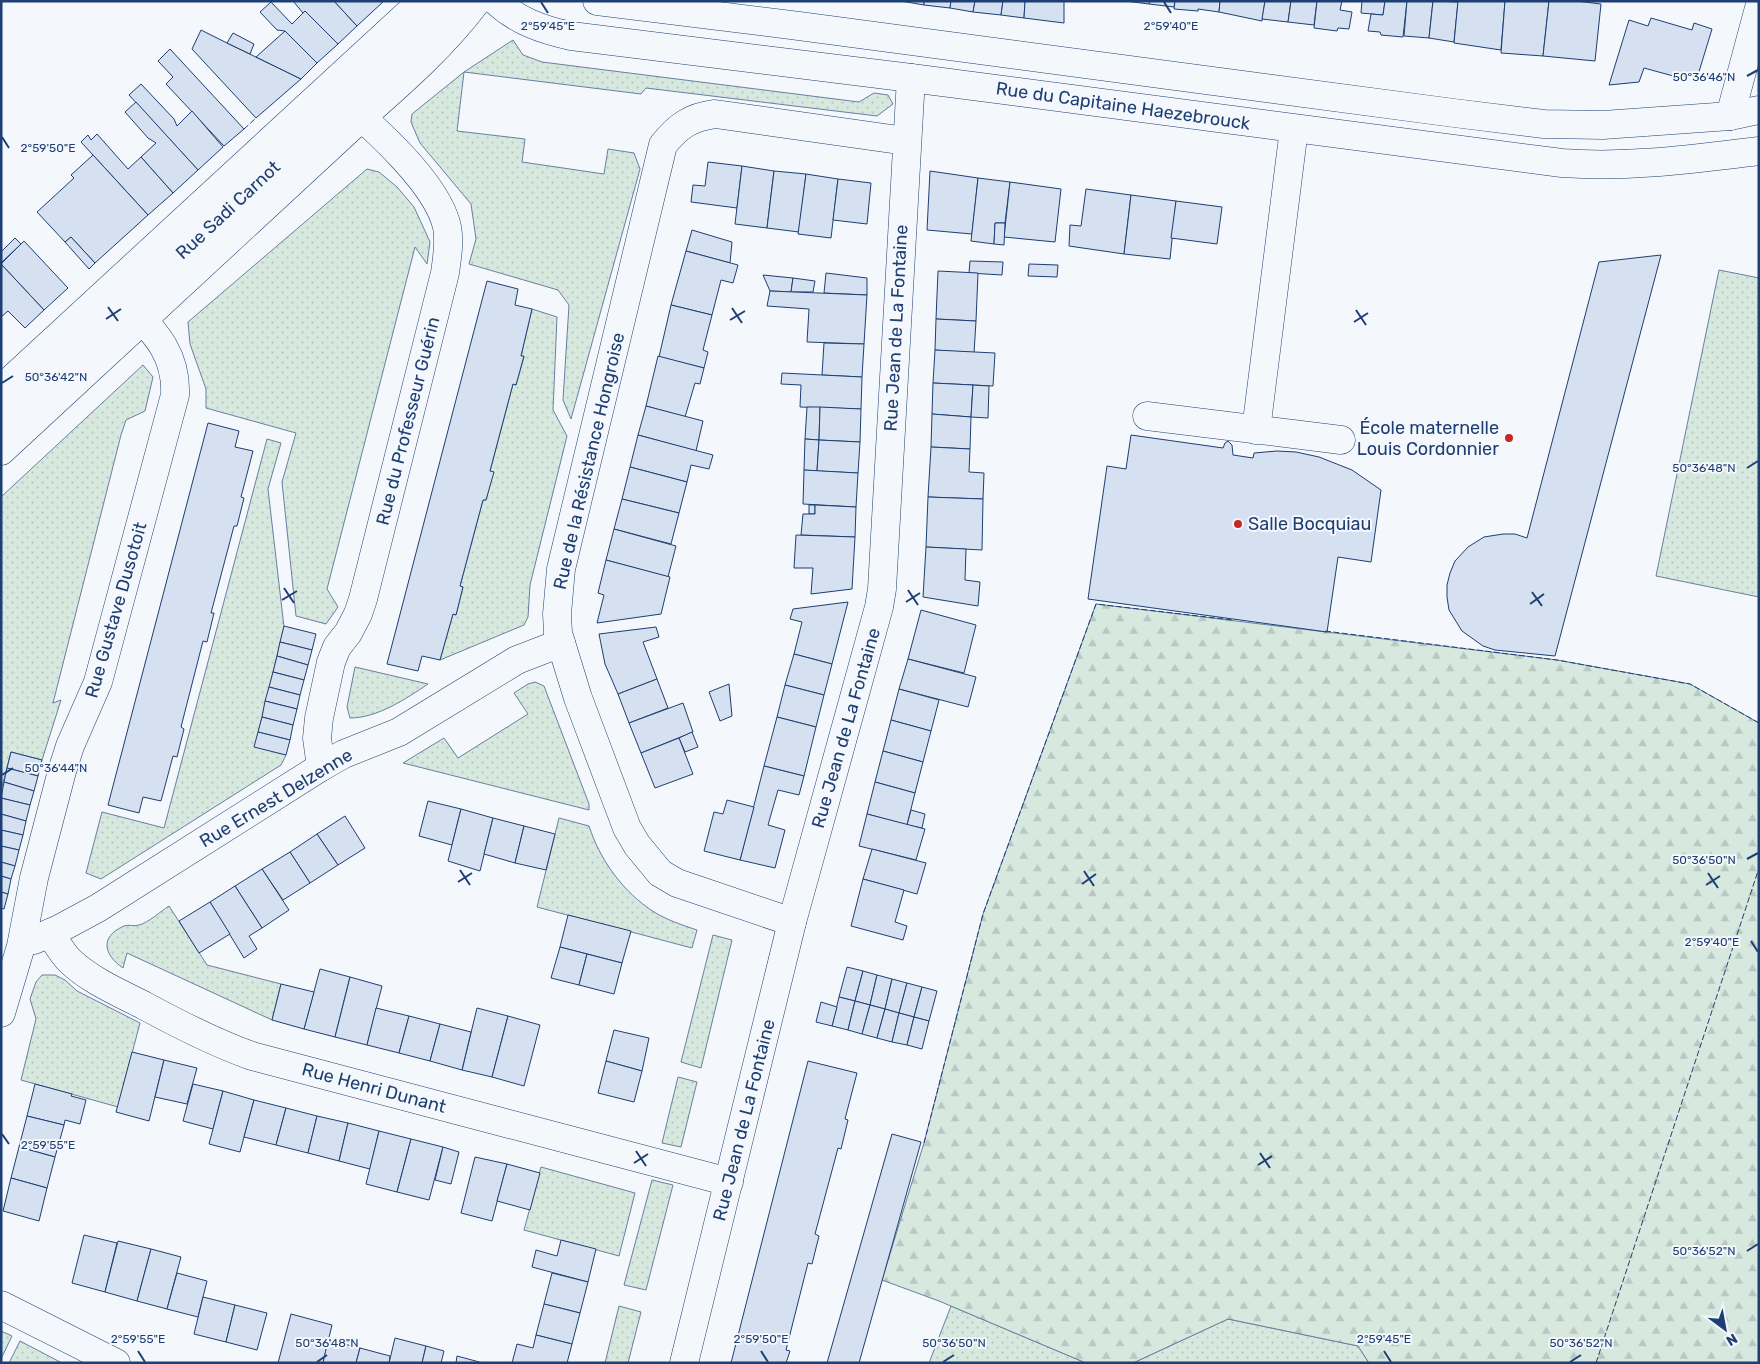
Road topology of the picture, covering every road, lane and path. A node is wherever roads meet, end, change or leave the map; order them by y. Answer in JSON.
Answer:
{"nodes":[{"id":1,"x":422,"y":1,"type":"edge"},
{"id":2,"x":456,"y":1,"type":"edge"},
{"id":3,"x":477,"y":1,"type":"edge"},
{"id":4,"x":496,"y":1,"type":"edge"},
{"id":5,"x":597,"y":1,"type":"edge"},
{"id":6,"x":1759,"y":8,"type":"edge"},
{"id":7,"x":911,"y":78,"type":"junction"},
{"id":8,"x":353,"y":110,"type":"junction"},
{"id":9,"x":1759,"y":110,"type":"edge"},
{"id":10,"x":1730,"y":116,"type":"junction"},
{"id":11,"x":1645,"y":122,"type":"junction"},
{"id":12,"x":1294,"y":129,"type":"junction"},
{"id":13,"x":906,"y":141,"type":"junction"},
{"id":14,"x":1759,"y":151,"type":"edge"},
{"id":15,"x":1650,"y":163,"type":"junction"},
{"id":16,"x":135,"y":311,"type":"junction"},
{"id":17,"x":1,"y":389,"type":"edge"},
{"id":18,"x":1147,"y":416,"type":"dead end"},
{"id":19,"x":1,"y":421,"type":"edge"},
{"id":20,"x":1256,"y":430,"type":"junction"},
{"id":21,"x":1341,"y":440,"type":"dead end"},
{"id":22,"x":1,"y":451,"type":"edge"},
{"id":23,"x":561,"y":643,"type":"junction"},
{"id":24,"x":321,"y":767,"type":"junction"},
{"id":25,"x":792,"y":922,"type":"junction"},
{"id":26,"x":50,"y":933,"type":"junction"},
{"id":27,"x":21,"y":946,"type":"junction"},
{"id":28,"x":1,"y":1013,"type":"edge"},
{"id":29,"x":729,"y":1182,"type":"junction"},
{"id":30,"x":1,"y":1305,"type":"edge"},
{"id":31,"x":116,"y":1363,"type":"edge"},
{"id":32,"x":684,"y":1363,"type":"edge"}],
"edges":[{"from":1,"to":17,"type":"street"},
{"from":2,"to":8,"type":"street","name":"Rue Sadi Carnot"},
{"from":3,"to":8,"type":"street"},
{"from":4,"to":7,"type":"street","name":"Rue du Capitaine Haezebrouck"},
{"from":5,"to":11,"type":"street","name":"Rue du Capitaine Haezebrouck"},
{"from":6,"to":10,"type":"street"},
{"from":7,"to":12,"type":"street","name":"Rue du Capitaine Haezebrouck"},
{"from":7,"to":13,"type":"street","name":"Rue Jean de La Fontaine"},
{"from":8,"to":16,"type":"street","name":"Rue Sadi Carnot"},
{"from":8,"to":24,"type":"street","name":"Rue du Professeur Guérin"},
{"from":9,"to":10,"type":"street","name":"Rue du Capitaine Haezebrouck"},
{"from":10,"to":11,"type":"street","name":"Rue du Capitaine Haezebrouck"},
{"from":11,"to":15,"type":"street"},
{"from":12,"to":15,"type":"street","name":"Rue du Capitaine Haezebrouck"},
{"from":12,"to":20,"type":"street"},
{"from":13,"to":23,"type":"street","name":"Rue de la Résistance Hongroise"},
{"from":13,"to":25,"type":"street","name":"Rue Jean de La Fontaine"},
{"from":14,"to":15,"type":"street","name":"Rue du Capitaine Haezebrouck"},
{"from":16,"to":19,"type":"street","name":"Rue Sadi Carnot"},
{"from":16,"to":22,"type":"street"},
{"from":16,"to":27,"type":"street","name":"Rue Gustave Dusotoit"},
{"from":18,"to":20,"type":"street"},
{"from":20,"to":21,"type":"street"},
{"from":23,"to":24,"type":"street","name":"Rue Ernest Delzenne"},
{"from":23,"to":25,"type":"street","name":"Rue de la Résistance Hongroise"},
{"from":24,"to":26,"type":"street","name":"Rue Ernest Delzenne"},
{"from":25,"to":29,"type":"street","name":"Rue Jean de La Fontaine"},
{"from":26,"to":27,"type":"street","name":"Rue Ernest Delzenne"},
{"from":26,"to":29,"type":"street","name":"Rue Henri Dunant"},
{"from":27,"to":28,"type":"street","name":"Rue Gustave Dusotoit"},
{"from":29,"to":32,"type":"street","name":"Rue Jean de La Fontaine"},
{"from":30,"to":31,"type":"street"}]}
